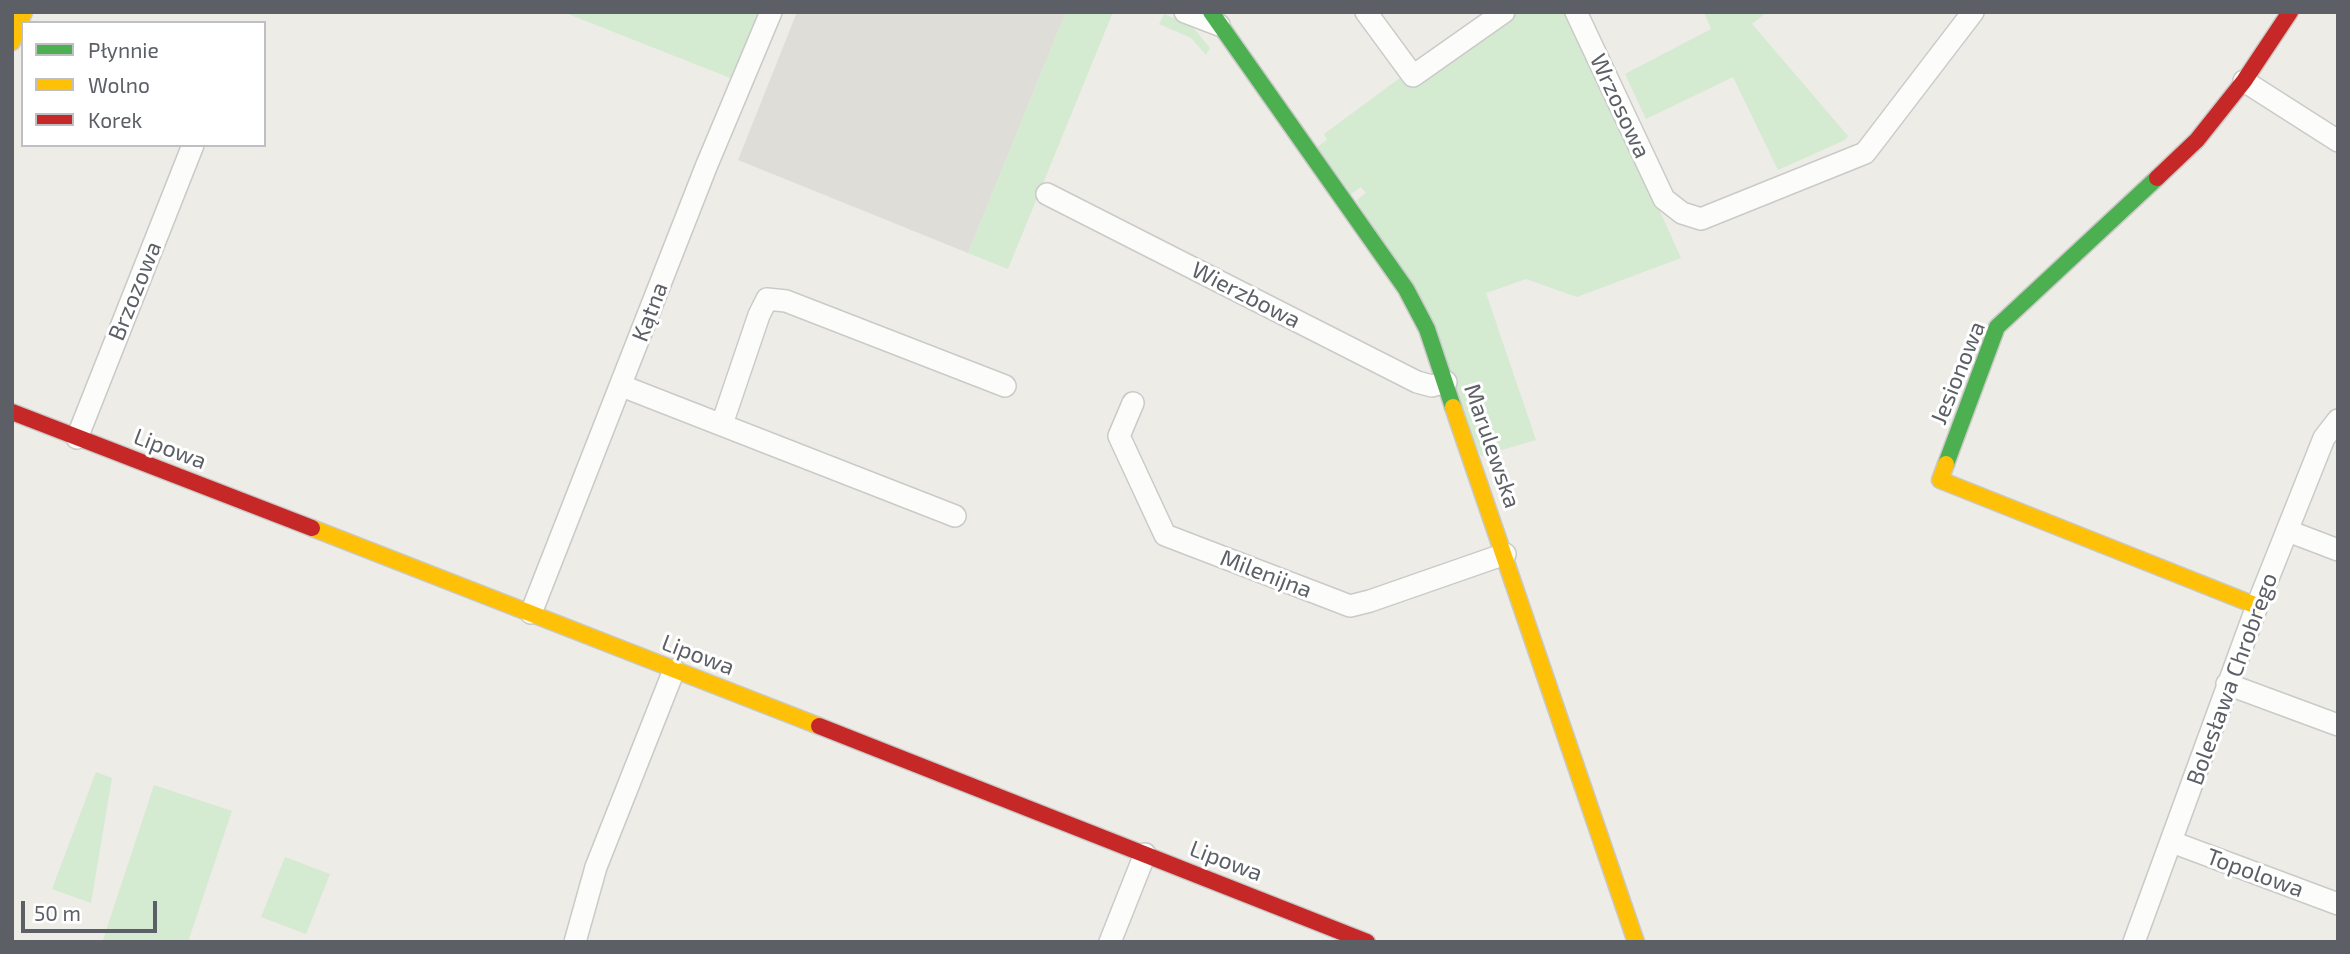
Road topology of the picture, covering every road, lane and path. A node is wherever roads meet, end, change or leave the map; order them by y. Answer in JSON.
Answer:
{"nodes":[{"id":1,"x":23,"y":12,"type":"edge"},
{"id":2,"x":771,"y":12,"type":"edge"},
{"id":3,"x":1185,"y":12,"type":"edge"},
{"id":4,"x":1366,"y":12,"type":"edge"},
{"id":5,"x":1504,"y":12,"type":"edge"},
{"id":6,"x":1576,"y":12,"type":"edge"},
{"id":7,"x":1973,"y":12,"type":"edge"},
{"id":8,"x":2290,"y":12,"type":"edge"},
{"id":9,"x":1215,"y":18,"type":"edge"},
{"id":10,"x":12,"y":42,"type":"edge"},
{"id":11,"x":2244,"y":81,"type":"junction"},
{"id":12,"x":2338,"y":141,"type":"edge"},
{"id":13,"x":192,"y":147,"type":"edge"},
{"id":14,"x":1047,"y":194,"type":"dead end"},
{"id":15,"x":1446,"y":382,"type":"junction"},
{"id":16,"x":622,"y":386,"type":"junction"},
{"id":17,"x":1005,"y":386,"type":"dead end"},
{"id":18,"x":1133,"y":404,"type":"dead end"},
{"id":19,"x":12,"y":412,"type":"edge"},
{"id":20,"x":2338,"y":420,"type":"edge"},
{"id":21,"x":722,"y":424,"type":"junction"},
{"id":22,"x":77,"y":438,"type":"junction"},
{"id":23,"x":955,"y":516,"type":"dead end"},
{"id":24,"x":2288,"y":531,"type":"junction"},
{"id":25,"x":2338,"y":550,"type":"edge"},
{"id":26,"x":1505,"y":554,"type":"junction"},
{"id":27,"x":2257,"y":606,"type":"junction"},
{"id":28,"x":531,"y":613,"type":"junction"},
{"id":29,"x":674,"y":670,"type":"junction"},
{"id":30,"x":2227,"y":684,"type":"junction"},
{"id":31,"x":2338,"y":725,"type":"edge"},
{"id":32,"x":2172,"y":842,"type":"junction"},
{"id":33,"x":1145,"y":854,"type":"junction"},
{"id":34,"x":2338,"y":904,"type":"edge"},
{"id":35,"x":575,"y":942,"type":"edge"},
{"id":36,"x":1110,"y":942,"type":"edge"},
{"id":37,"x":1367,"y":942,"type":"edge"},
{"id":38,"x":1636,"y":942,"type":"edge"},
{"id":39,"x":2134,"y":942,"type":"edge"}],
"edges":[{"from":1,"to":10,"type":"street"},
{"from":2,"to":16,"type":"street","name":"Kątna"},
{"from":3,"to":9,"type":"street"},
{"from":4,"to":5,"type":"street"},
{"from":6,"to":7,"type":"street","name":"Wrzosowa"},
{"from":8,"to":11,"type":"street","name":"Jesionowa"},
{"from":9,"to":15,"type":"street","name":"Marulewska"},
{"from":11,"to":12,"type":"street"},
{"from":11,"to":27,"type":"street","name":"Jesionowa"},
{"from":13,"to":22,"type":"street","name":"Brzozowa"},
{"from":14,"to":15,"type":"street","name":"Wierzbowa"},
{"from":15,"to":26,"type":"street","name":"Marulewska"},
{"from":16,"to":21,"type":"street"},
{"from":16,"to":28,"type":"street","name":"Kątna"},
{"from":17,"to":21,"type":"street"},
{"from":18,"to":26,"type":"street","name":"Milenijna"},
{"from":19,"to":22,"type":"street","name":"Lipowa"},
{"from":20,"to":24,"type":"street","name":"Bolesława Chrobrego"},
{"from":21,"to":23,"type":"street"},
{"from":22,"to":28,"type":"street","name":"Lipowa"},
{"from":24,"to":25,"type":"street"},
{"from":24,"to":27,"type":"street","name":"Bolesława Chrobrego"},
{"from":26,"to":38,"type":"street","name":"Marulewska"},
{"from":27,"to":30,"type":"street","name":"Bolesława Chrobrego"},
{"from":28,"to":29,"type":"street","name":"Lipowa"},
{"from":29,"to":33,"type":"street","name":"Lipowa"},
{"from":29,"to":35,"type":"street"},
{"from":30,"to":31,"type":"street"},
{"from":30,"to":32,"type":"street","name":"Bolesława Chrobrego"},
{"from":32,"to":34,"type":"street","name":"Topolowa"},
{"from":32,"to":39,"type":"street","name":"Bolesława Chrobrego"},
{"from":33,"to":36,"type":"street"},
{"from":33,"to":37,"type":"street","name":"Lipowa"}]}
